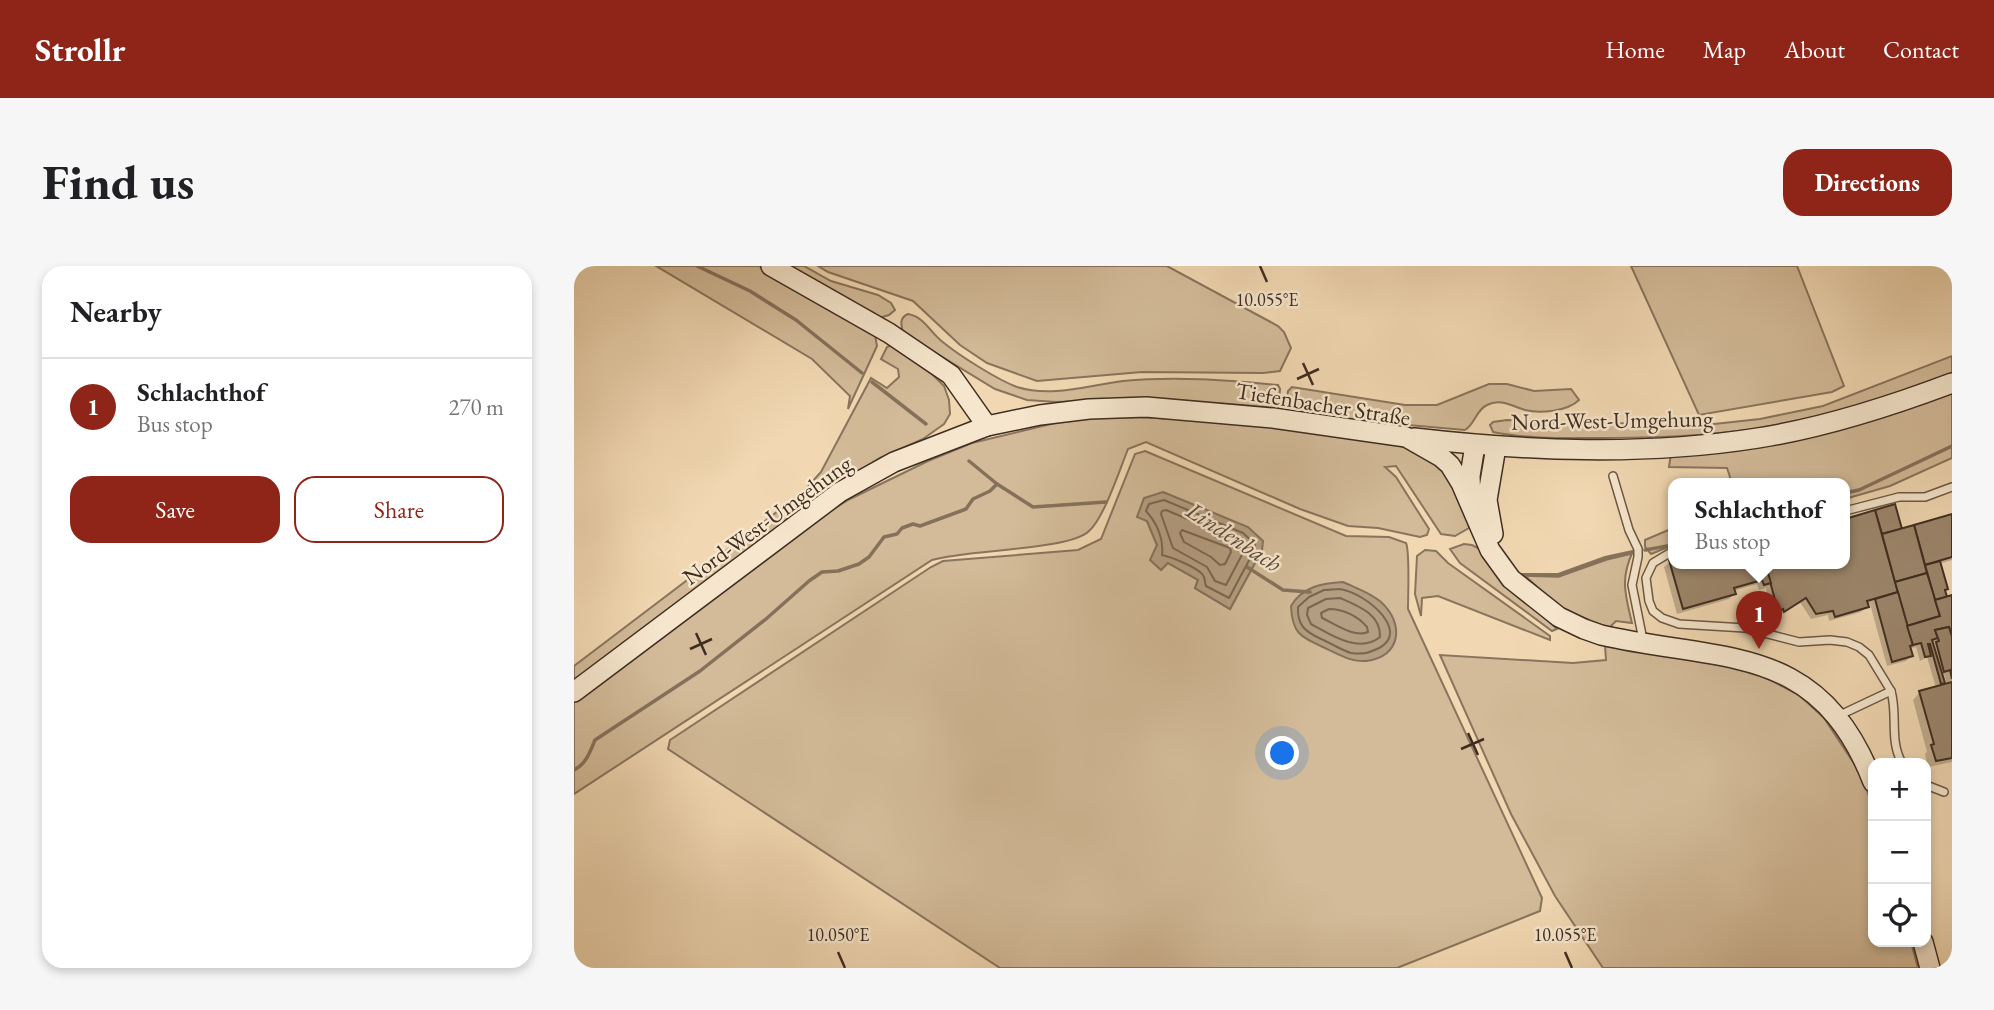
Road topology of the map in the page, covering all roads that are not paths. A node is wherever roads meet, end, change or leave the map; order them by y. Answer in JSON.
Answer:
{"nodes":[{"id":1,"x":771,"y":266,"type":"edge"},
{"id":2,"x":1952,"y":383,"type":"edge"},
{"id":3,"x":1089,"y":409,"type":"joint"},
{"id":4,"x":987,"y":426,"type":"junction"},
{"id":5,"x":1406,"y":437,"type":"junction"},
{"id":6,"x":1475,"y":445,"type":"junction"},
{"id":7,"x":1496,"y":447,"type":"junction"},
{"id":8,"x":1613,"y":475,"type":"dead end"},
{"id":9,"x":1952,"y":487,"type":"edge"},
{"id":10,"x":1472,"y":509,"type":"junction"},
{"id":11,"x":1850,"y":510,"type":"edge"},
{"id":12,"x":1668,"y":554,"type":"edge"},
{"id":13,"x":1524,"y":590,"type":"junction"},
{"id":14,"x":1643,"y":644,"type":"junction"},
{"id":15,"x":1891,"y":691,"type":"junction"},
{"id":16,"x":574,"y":692,"type":"edge"},
{"id":17,"x":1837,"y":717,"type":"junction"},
{"id":18,"x":1900,"y":758,"type":"edge"},
{"id":19,"x":1868,"y":771,"type":"edge"},
{"id":20,"x":1931,"y":787,"type":"edge"},
{"id":21,"x":1944,"y":792,"type":"dead end"},
{"id":22,"x":1924,"y":947,"type":"edge"},
{"id":23,"x":1930,"y":968,"type":"edge"}],
"edges":[{"from":1,"to":4,"type":"main road"},
{"from":2,"to":7,"type":"main road","name":"Nord-West-Umgehung"},
{"from":3,"to":4,"type":"main road","name":"Nord-West-Umgehung"},
{"from":3,"to":5,"type":"main road","name":"Tiefenbacher Straße"},
{"from":4,"to":16,"type":"main road","name":"Nord-West-Umgehung"},
{"from":5,"to":6,"type":"main road","name":"Nord-West-Umgehung"},
{"from":5,"to":10,"type":"main road","name":"Tiefenbacher Straße"},
{"from":6,"to":7,"type":"main road","name":"Nord-West-Umgehung"},
{"from":6,"to":10,"type":"main road","name":"Tiefenbacher Straße"},
{"from":7,"to":13,"type":"main road","name":"Tiefenbacher Straße"},
{"from":8,"to":14,"type":"lane"},
{"from":9,"to":11,"type":"lane"},
{"from":10,"to":13,"type":"main road","name":"Tiefenbacher Straße"},
{"from":12,"to":15,"type":"lane"},
{"from":13,"to":14,"type":"main road","name":"Tiefenbacher Straße"},
{"from":14,"to":17,"type":"main road","name":"Tiefenbacher Straße"},
{"from":15,"to":17,"type":"lane"},
{"from":15,"to":18,"type":"lane"},
{"from":17,"to":19,"type":"main road","name":"Tiefenbacher Straße"},
{"from":20,"to":21,"type":"lane"},
{"from":22,"to":23,"type":"main road"}]}
